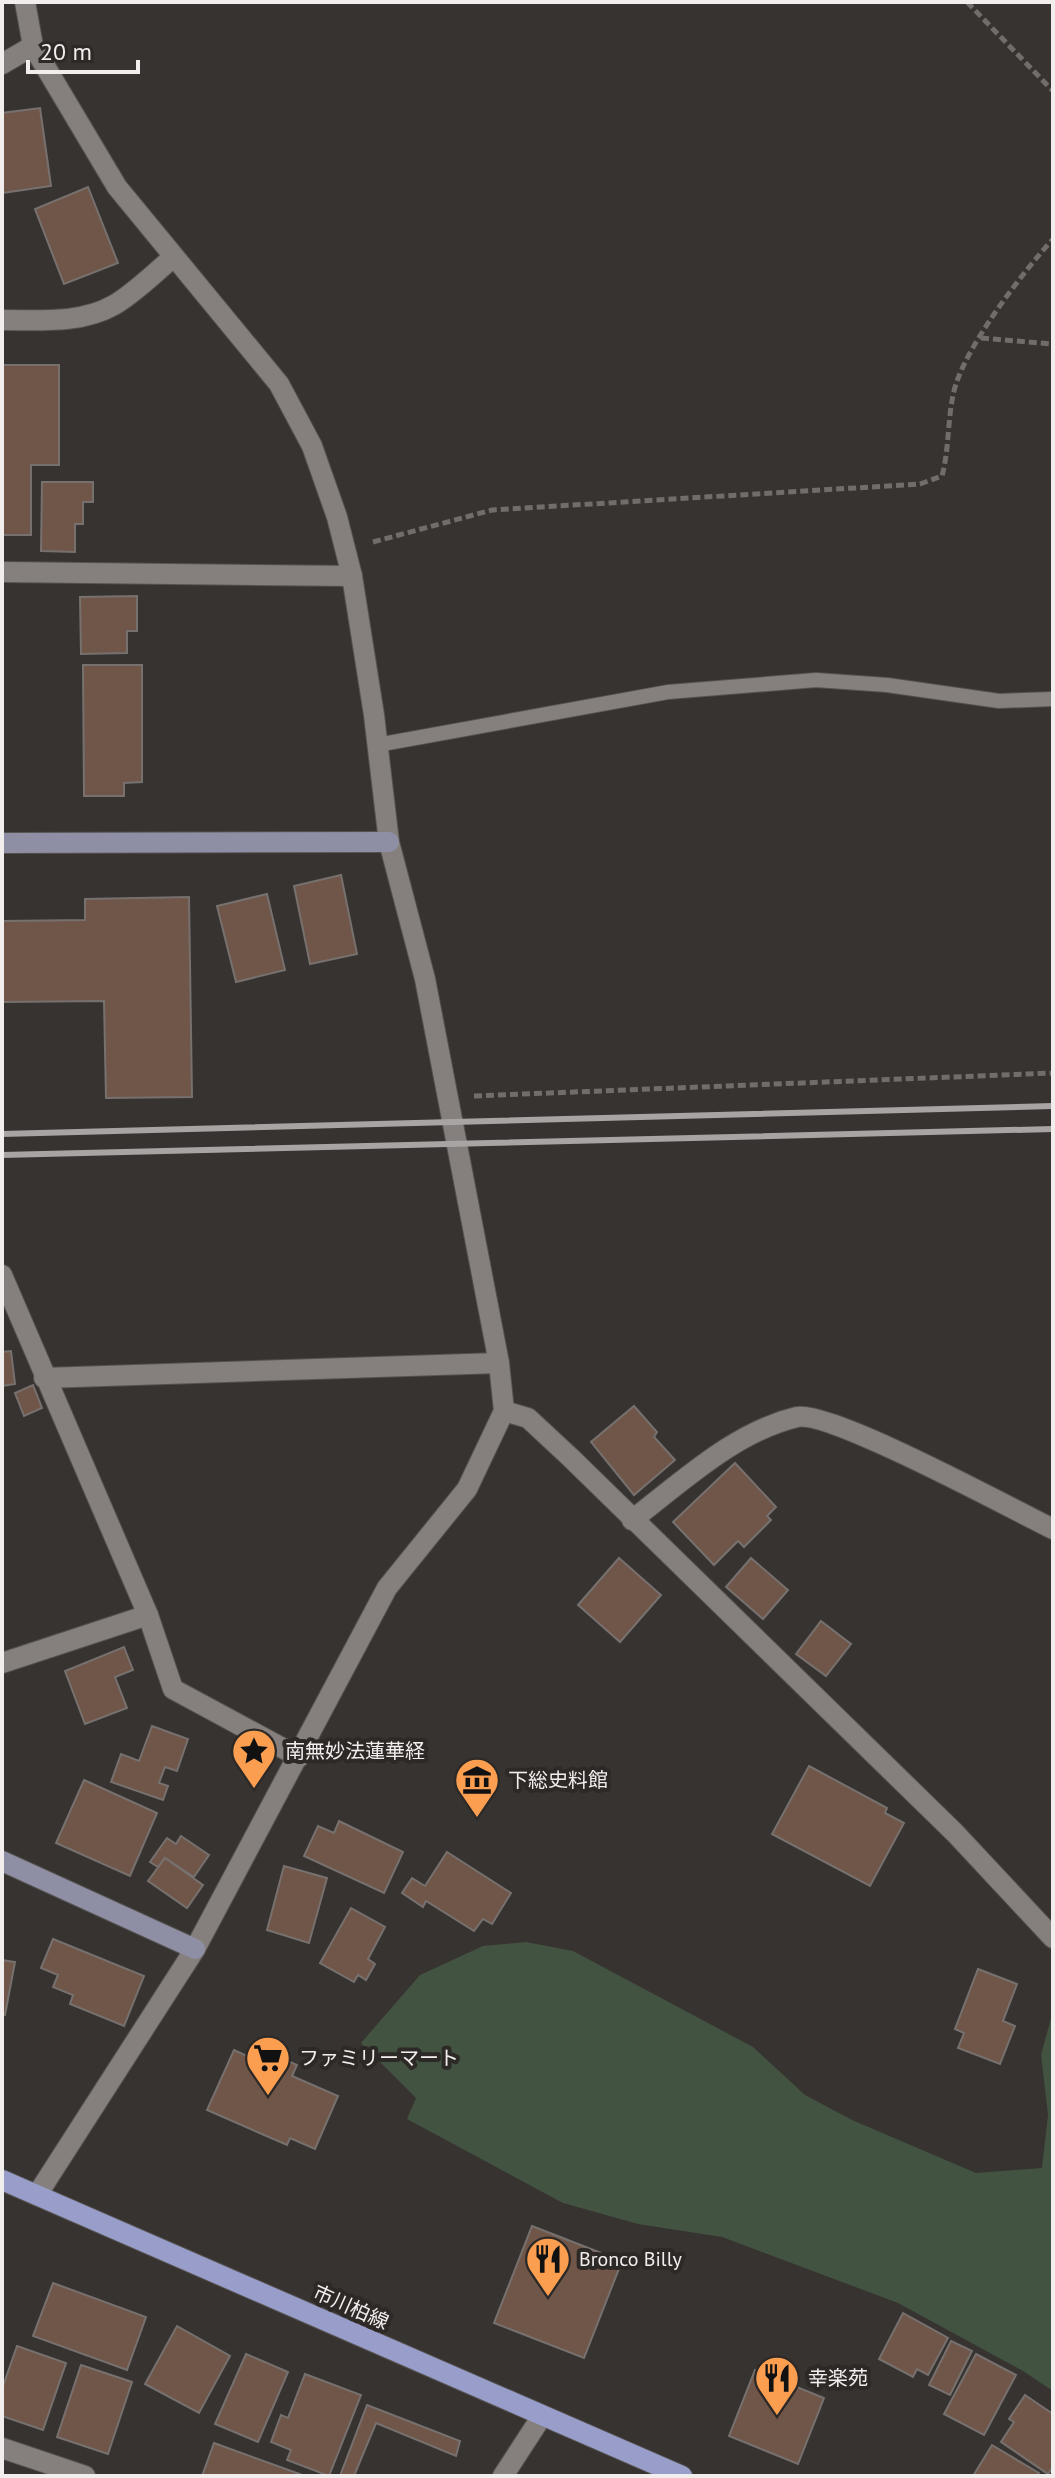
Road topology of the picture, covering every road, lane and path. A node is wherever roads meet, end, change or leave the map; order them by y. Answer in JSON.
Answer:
{"nodes":[{"id":1,"x":25,"y":2,"type":"edge"},
{"id":2,"x":967,"y":2,"type":"edge"},
{"id":3,"x":33,"y":46,"type":"junction"},
{"id":4,"x":2,"y":64,"type":"edge"},
{"id":5,"x":1053,"y":91,"type":"edge"},
{"id":6,"x":1053,"y":239,"type":"edge"},
{"id":7,"x":174,"y":257,"type":"junction"},
{"id":8,"x":2,"y":320,"type":"edge"},
{"id":9,"x":980,"y":338,"type":"junction"},
{"id":10,"x":1053,"y":344,"type":"edge"},
{"id":11,"x":345,"y":551,"type":"junction"},
{"id":12,"x":2,"y":572,"type":"edge"},
{"id":13,"x":352,"y":576,"type":"junction"},
{"id":14,"x":1053,"y":699,"type":"edge"},
{"id":15,"x":377,"y":745,"type":"junction"},
{"id":16,"x":389,"y":842,"type":"junction"},
{"id":17,"x":2,"y":843,"type":"edge"},
{"id":18,"x":1053,"y":1073,"type":"edge"},
{"id":19,"x":445,"y":1097,"type":"junction"},
{"id":20,"x":2,"y":1275,"type":"edge"},
{"id":21,"x":499,"y":1363,"type":"junction"},
{"id":22,"x":44,"y":1378,"type":"junction"},
{"id":23,"x":504,"y":1411,"type":"junction"},
{"id":24,"x":632,"y":1520,"type":"junction"},
{"id":25,"x":1053,"y":1529,"type":"edge"},
{"id":26,"x":148,"y":1615,"type":"junction"},
{"id":27,"x":2,"y":1663,"type":"edge"},
{"id":28,"x":299,"y":1757,"type":"junction"},
{"id":29,"x":2,"y":1861,"type":"edge"},
{"id":30,"x":1053,"y":1938,"type":"edge"},
{"id":31,"x":195,"y":1949,"type":"junction"},
{"id":32,"x":2,"y":2180,"type":"edge"},
{"id":33,"x":37,"y":2195,"type":"junction"},
{"id":34,"x":542,"y":2416,"type":"junction"},
{"id":35,"x":2,"y":2448,"type":"edge"},
{"id":36,"x":655,"y":2470,"type":"edge"},
{"id":37,"x":85,"y":2476,"type":"edge"},
{"id":38,"x":503,"y":2476,"type":"edge"},
{"id":39,"x":682,"y":2476,"type":"edge"}],
"edges":[{"from":1,"to":3,"type":"street"},
{"from":2,"to":5,"type":"path"},
{"from":3,"to":4,"type":"street"},
{"from":3,"to":7,"type":"street"},
{"from":6,"to":9,"type":"path"},
{"from":7,"to":8,"type":"street"},
{"from":7,"to":11,"type":"street"},
{"from":9,"to":10,"type":"path"},
{"from":9,"to":11,"type":"path"},
{"from":11,"to":13,"type":"street"},
{"from":12,"to":13,"type":"street"},
{"from":13,"to":15,"type":"street"},
{"from":14,"to":15,"type":"lane"},
{"from":15,"to":16,"type":"street"},
{"from":16,"to":17,"type":"street"},
{"from":16,"to":19,"type":"street"},
{"from":18,"to":19,"type":"path"},
{"from":19,"to":21,"type":"street"},
{"from":20,"to":22,"type":"street"},
{"from":21,"to":22,"type":"street"},
{"from":21,"to":23,"type":"street"},
{"from":22,"to":26,"type":"street"},
{"from":23,"to":24,"type":"street"},
{"from":23,"to":28,"type":"street"},
{"from":24,"to":25,"type":"street"},
{"from":24,"to":30,"type":"street"},
{"from":26,"to":27,"type":"street"},
{"from":26,"to":28,"type":"street"},
{"from":28,"to":31,"type":"street"},
{"from":29,"to":31,"type":"street"},
{"from":31,"to":33,"type":"street"},
{"from":32,"to":33,"type":"main road","name":"市川柏線"},
{"from":33,"to":34,"type":"main road","name":"市川柏線"},
{"from":34,"to":36,"type":"main road","name":"市川柏線"},
{"from":34,"to":38,"type":"street"},
{"from":35,"to":37,"type":"street"},
{"from":36,"to":39,"type":"main road","name":"市川柏線"}]}
